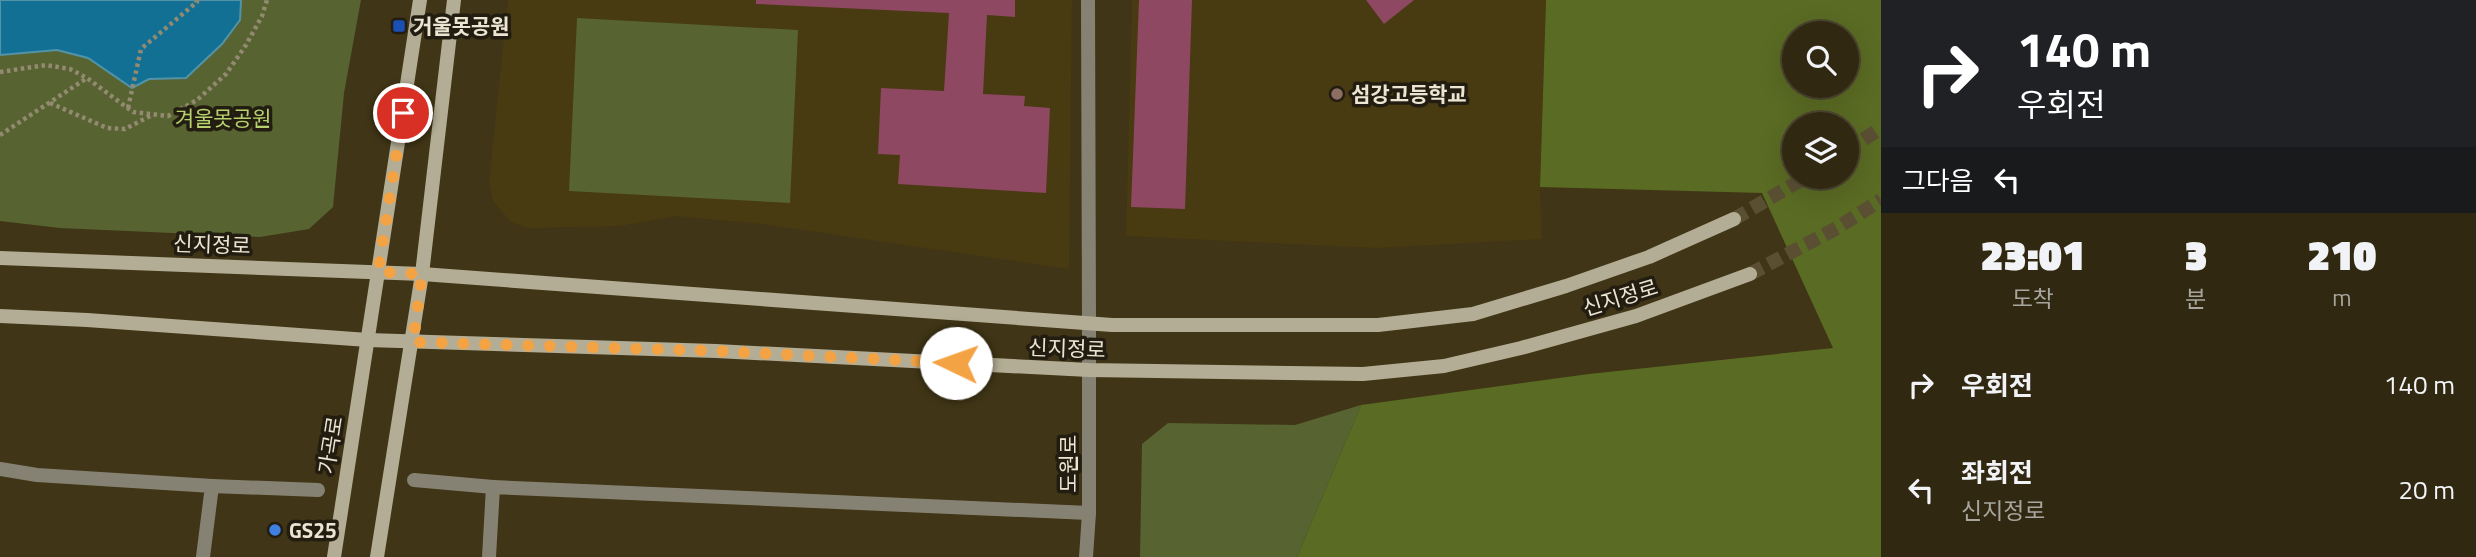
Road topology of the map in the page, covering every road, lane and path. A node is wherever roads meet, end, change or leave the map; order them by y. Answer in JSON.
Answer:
{"nodes":[{"id":1,"x":196,"y":0,"type":"edge"},
{"id":2,"x":267,"y":0,"type":"edge"},
{"id":3,"x":420,"y":0,"type":"edge"},
{"id":4,"x":454,"y":0,"type":"edge"},
{"id":5,"x":1088,"y":0,"type":"edge"},
{"id":6,"x":0,"y":72,"type":"edge"},
{"id":7,"x":88,"y":78,"type":"junction"},
{"id":8,"x":50,"y":103,"type":"junction"},
{"id":9,"x":128,"y":108,"type":"junction"},
{"id":10,"x":153,"y":114,"type":"junction"},
{"id":11,"x":0,"y":135,"type":"edge"},
{"id":12,"x":1734,"y":219,"type":"tunnel mouth"},
{"id":13,"x":0,"y":258,"type":"edge"},
{"id":14,"x":378,"y":272,"type":"junction"},
{"id":15,"x":422,"y":274,"type":"junction"},
{"id":16,"x":1750,"y":274,"type":"tunnel mouth"},
{"id":17,"x":0,"y":316,"type":"edge"},
{"id":18,"x":1089,"y":323,"type":"junction"},
{"id":19,"x":368,"y":340,"type":"junction"},
{"id":20,"x":413,"y":342,"type":"junction"},
{"id":21,"x":1089,"y":370,"type":"junction"},
{"id":22,"x":0,"y":468,"type":"edge"},
{"id":23,"x":414,"y":480,"type":"dead end"},
{"id":24,"x":212,"y":486,"type":"junction"},
{"id":25,"x":493,"y":486,"type":"junction"},
{"id":26,"x":318,"y":490,"type":"dead end"},
{"id":27,"x":1089,"y":513,"type":"junction"},
{"id":28,"x":203,"y":557,"type":"edge"},
{"id":29,"x":334,"y":557,"type":"edge"},
{"id":30,"x":377,"y":557,"type":"edge"},
{"id":31,"x":489,"y":557,"type":"edge"},
{"id":32,"x":1086,"y":557,"type":"edge"}],
"edges":[{"from":1,"to":9,"type":"path"},
{"from":2,"to":10,"type":"path"},
{"from":3,"to":14,"type":"street"},
{"from":4,"to":15,"type":"street"},
{"from":5,"to":18,"type":"street","name":"도원로"},
{"from":6,"to":7,"type":"path"},
{"from":7,"to":8,"type":"path"},
{"from":7,"to":9,"type":"path"},
{"from":8,"to":10,"type":"path"},
{"from":8,"to":11,"type":"path"},
{"from":9,"to":10,"type":"path"},
{"from":12,"to":18,"type":"street","name":"신지정로"},
{"from":13,"to":14,"type":"street","name":"신지정로"},
{"from":14,"to":15,"type":"street","name":"신지정로"},
{"from":14,"to":19,"type":"street","name":"가곡로"},
{"from":15,"to":18,"type":"street","name":"신지정로"},
{"from":15,"to":20,"type":"street"},
{"from":16,"to":21,"type":"street","name":"신지정로"},
{"from":17,"to":19,"type":"street","name":"신지정로"},
{"from":18,"to":21,"type":"street","name":"도원로"},
{"from":19,"to":20,"type":"street","name":"신지정로"},
{"from":19,"to":29,"type":"street","name":"가곡로"},
{"from":20,"to":21,"type":"street","name":"신지정로"},
{"from":20,"to":30,"type":"street"},
{"from":21,"to":27,"type":"street","name":"도원로"},
{"from":22,"to":24,"type":"street"},
{"from":23,"to":25,"type":"street"},
{"from":24,"to":26,"type":"street"},
{"from":24,"to":28,"type":"street"},
{"from":25,"to":27,"type":"street"},
{"from":25,"to":31,"type":"street"},
{"from":27,"to":32,"type":"street","name":"도원로"}]}
